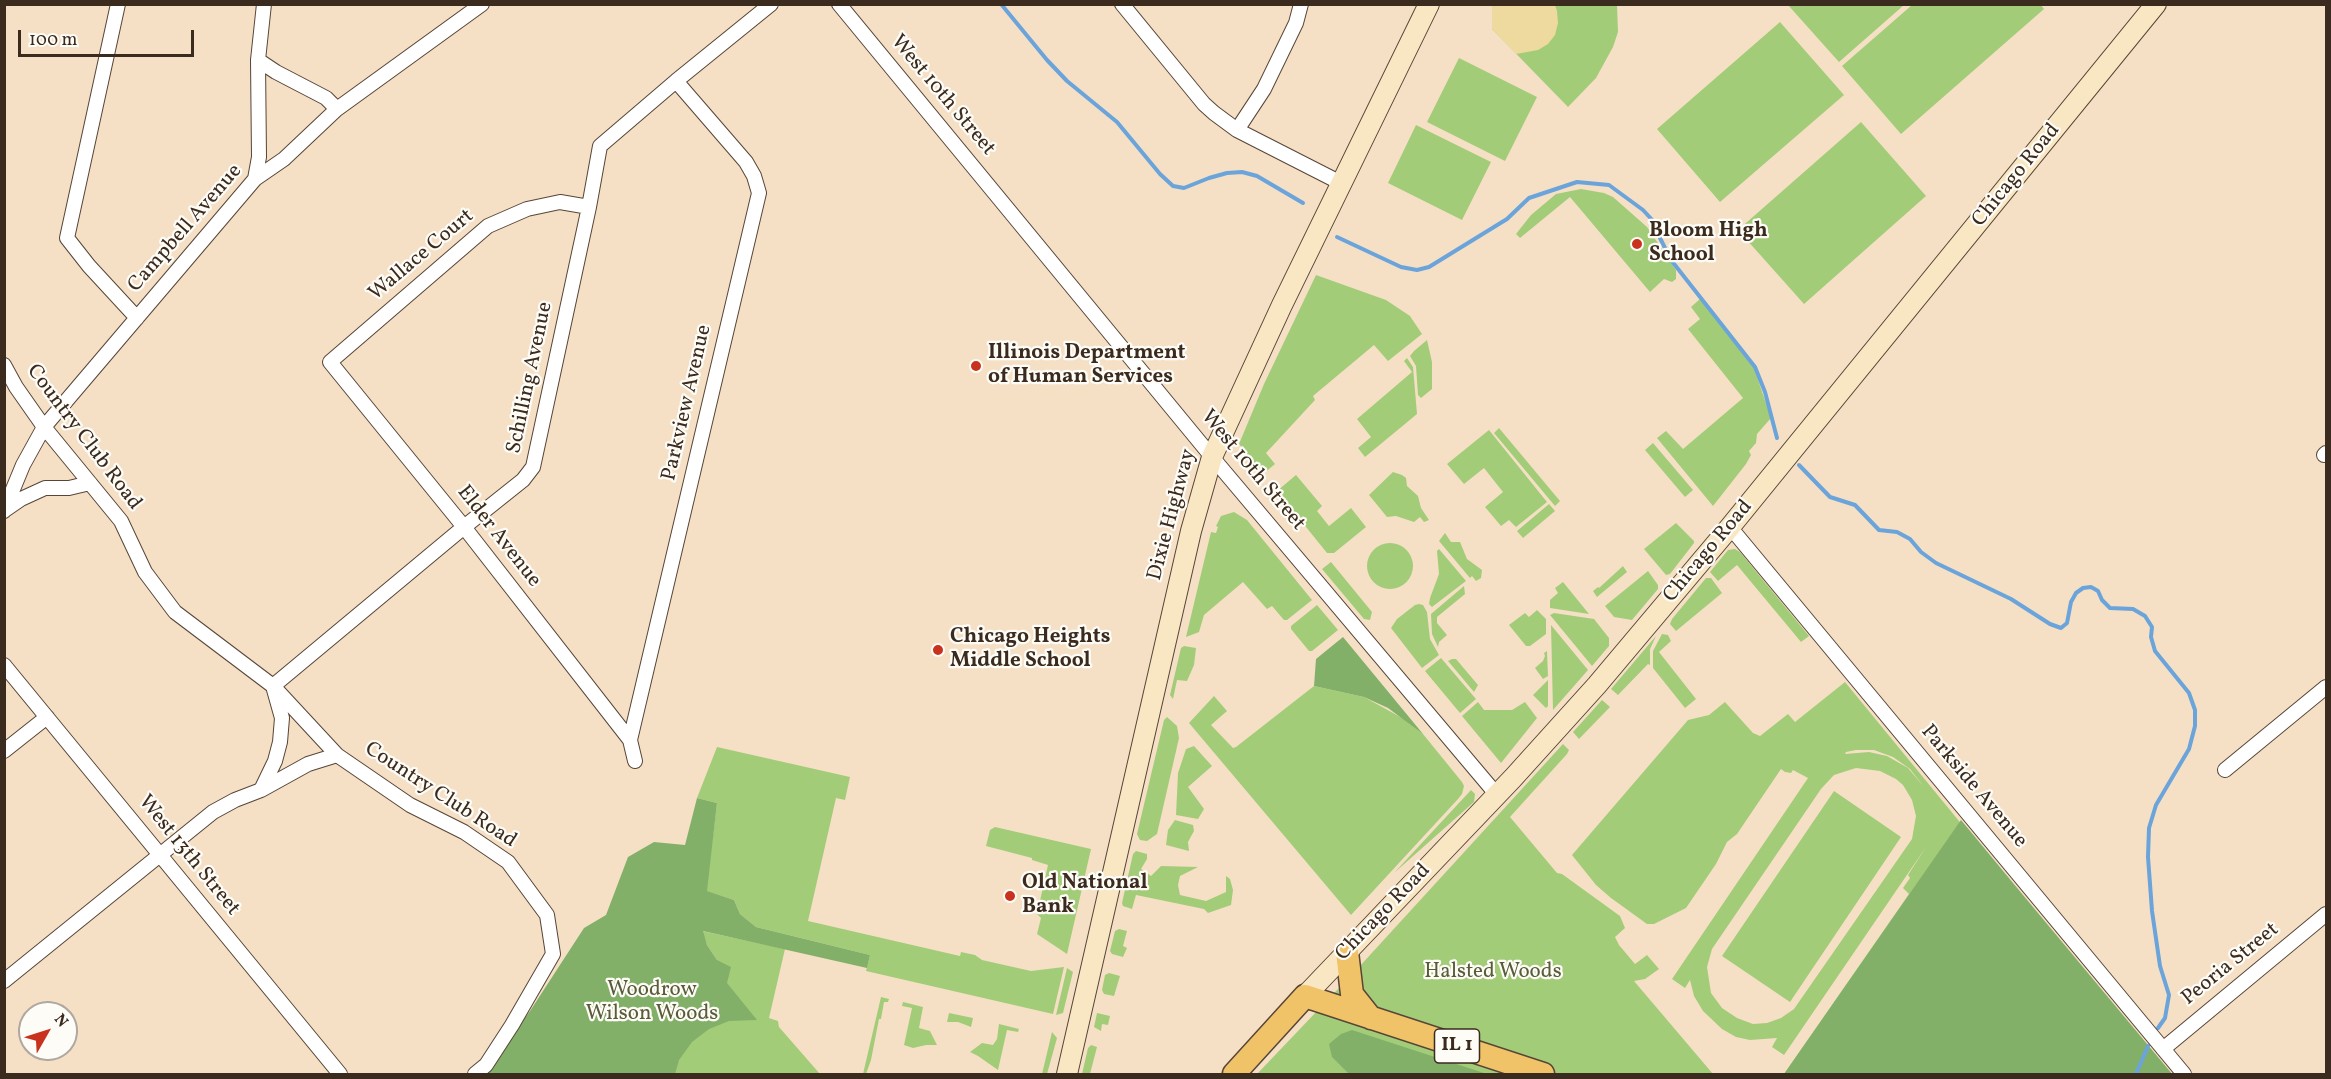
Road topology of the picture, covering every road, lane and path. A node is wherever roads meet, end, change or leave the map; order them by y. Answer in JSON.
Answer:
{"nodes":[{"id":1,"x":118,"y":4,"type":"edge"},
{"id":2,"x":264,"y":4,"type":"edge"},
{"id":3,"x":482,"y":4,"type":"edge"},
{"id":4,"x":771,"y":4,"type":"edge"},
{"id":5,"x":840,"y":4,"type":"edge"},
{"id":6,"x":1122,"y":4,"type":"edge"},
{"id":7,"x":1301,"y":4,"type":"edge"},
{"id":8,"x":1429,"y":4,"type":"edge"},
{"id":9,"x":2156,"y":4,"type":"edge"},
{"id":10,"x":258,"y":60,"type":"junction"},
{"id":11,"x":676,"y":81,"type":"junction"},
{"id":12,"x":337,"y":110,"type":"junction"},
{"id":13,"x":1237,"y":130,"type":"junction"},
{"id":14,"x":255,"y":179,"type":"junction"},
{"id":15,"x":1341,"y":183,"type":"junction"},
{"id":16,"x":589,"y":207,"type":"junction"},
{"id":17,"x":137,"y":318,"type":"junction"},
{"id":18,"x":330,"y":362,"type":"joint"},
{"id":19,"x":4,"y":365,"type":"edge"},
{"id":20,"x":45,"y":427,"type":"junction"},
{"id":21,"x":1212,"y":457,"type":"junction"},
{"id":22,"x":90,"y":483,"type":"junction"},
{"id":23,"x":5,"y":510,"type":"edge"},
{"id":24,"x":464,"y":527,"type":"junction"},
{"id":25,"x":1730,"y":527,"type":"junction"},
{"id":26,"x":4,"y":665,"type":"edge"},
{"id":27,"x":273,"y":686,"type":"junction"},
{"id":28,"x":2326,"y":687,"type":"edge"},
{"id":29,"x":47,"y":717,"type":"junction"},
{"id":30,"x":630,"y":740,"type":"junction"},
{"id":31,"x":4,"y":752,"type":"edge"},
{"id":32,"x":337,"y":754,"type":"junction"},
{"id":33,"x":635,"y":761,"type":"dead end"},
{"id":34,"x":2225,"y":770,"type":"dead end"},
{"id":35,"x":261,"y":790,"type":"junction"},
{"id":36,"x":1497,"y":795,"type":"junction"},
{"id":37,"x":160,"y":855,"type":"junction"},
{"id":38,"x":2326,"y":914,"type":"edge"},
{"id":39,"x":1347,"y":951,"type":"junction"},
{"id":40,"x":4,"y":981,"type":"edge"},
{"id":41,"x":1305,"y":996,"type":"junction"},
{"id":42,"x":1371,"y":1018,"type":"junction"},
{"id":43,"x":2163,"y":1049,"type":"junction"},
{"id":44,"x":340,"y":1074,"type":"edge"},
{"id":45,"x":475,"y":1074,"type":"edge"},
{"id":46,"x":1066,"y":1074,"type":"edge"},
{"id":47,"x":1234,"y":1074,"type":"edge"},
{"id":48,"x":1544,"y":1074,"type":"edge"},
{"id":49,"x":2184,"y":1074,"type":"edge"}],
"edges":[{"from":1,"to":17,"type":"street"},
{"from":2,"to":10,"type":"street"},
{"from":3,"to":12,"type":"street","name":"Campbell Avenue"},
{"from":4,"to":11,"type":"street","name":"Schilling Avenue"},
{"from":5,"to":21,"type":"street","name":"West 10th Street"},
{"from":6,"to":13,"type":"street"},
{"from":7,"to":13,"type":"street"},
{"from":8,"to":15,"type":"street","name":"Dixie Highway"},
{"from":9,"to":25,"type":"street","name":"Chicago Road"},
{"from":10,"to":12,"type":"street"},
{"from":10,"to":14,"type":"street"},
{"from":11,"to":16,"type":"street","name":"Schilling Avenue"},
{"from":11,"to":30,"type":"street","name":"Parkview Avenue"},
{"from":12,"to":14,"type":"street","name":"Campbell Avenue"},
{"from":13,"to":15,"type":"street"},
{"from":14,"to":17,"type":"street","name":"Campbell Avenue"},
{"from":15,"to":21,"type":"street","name":"Dixie Highway"},
{"from":16,"to":18,"type":"street","name":"Wallace Court"},
{"from":16,"to":24,"type":"street","name":"Schilling Avenue"},
{"from":17,"to":20,"type":"street","name":"Campbell Avenue"},
{"from":18,"to":24,"type":"street","name":"Elder Avenue"},
{"from":19,"to":20,"type":"street","name":"Country Club Road"},
{"from":20,"to":22,"type":"street","name":"Country Club Road"},
{"from":20,"to":23,"type":"street","name":"Campbell Avenue"},
{"from":21,"to":36,"type":"street","name":"West 10th Street"},
{"from":21,"to":46,"type":"street","name":"Dixie Highway"},
{"from":22,"to":23,"type":"street","name":"Campbell Avenue"},
{"from":22,"to":27,"type":"street","name":"Country Club Road"},
{"from":24,"to":27,"type":"street","name":"Schilling Avenue"},
{"from":24,"to":30,"type":"street","name":"Elder Avenue"},
{"from":25,"to":36,"type":"street","name":"Chicago Road"},
{"from":25,"to":43,"type":"street","name":"Parkside Avenue"},
{"from":26,"to":29,"type":"street","name":"West 13th Street"},
{"from":27,"to":32,"type":"street","name":"Country Club Road"},
{"from":27,"to":35,"type":"street"},
{"from":28,"to":34,"type":"street"},
{"from":29,"to":31,"type":"street"},
{"from":29,"to":37,"type":"street","name":"West 13th Street"},
{"from":30,"to":33,"type":"street","name":"Parkview Avenue"},
{"from":32,"to":35,"type":"street"},
{"from":32,"to":45,"type":"street","name":"Country Club Road"},
{"from":35,"to":37,"type":"street"},
{"from":36,"to":39,"type":"street","name":"Chicago Road"},
{"from":37,"to":40,"type":"street"},
{"from":37,"to":44,"type":"street","name":"West 13th Street"},
{"from":38,"to":43,"type":"street","name":"Peoria Street"},
{"from":39,"to":41,"type":"street","name":"Chicago Road"},
{"from":39,"to":42,"type":"main road"},
{"from":41,"to":42,"type":"main road","number":"IL 1"},
{"from":41,"to":47,"type":"main road","name":"Chicago Road"},
{"from":42,"to":48,"type":"main road","number":"IL 1"},
{"from":43,"to":49,"type":"street","name":"Parkside Avenue"}]}
